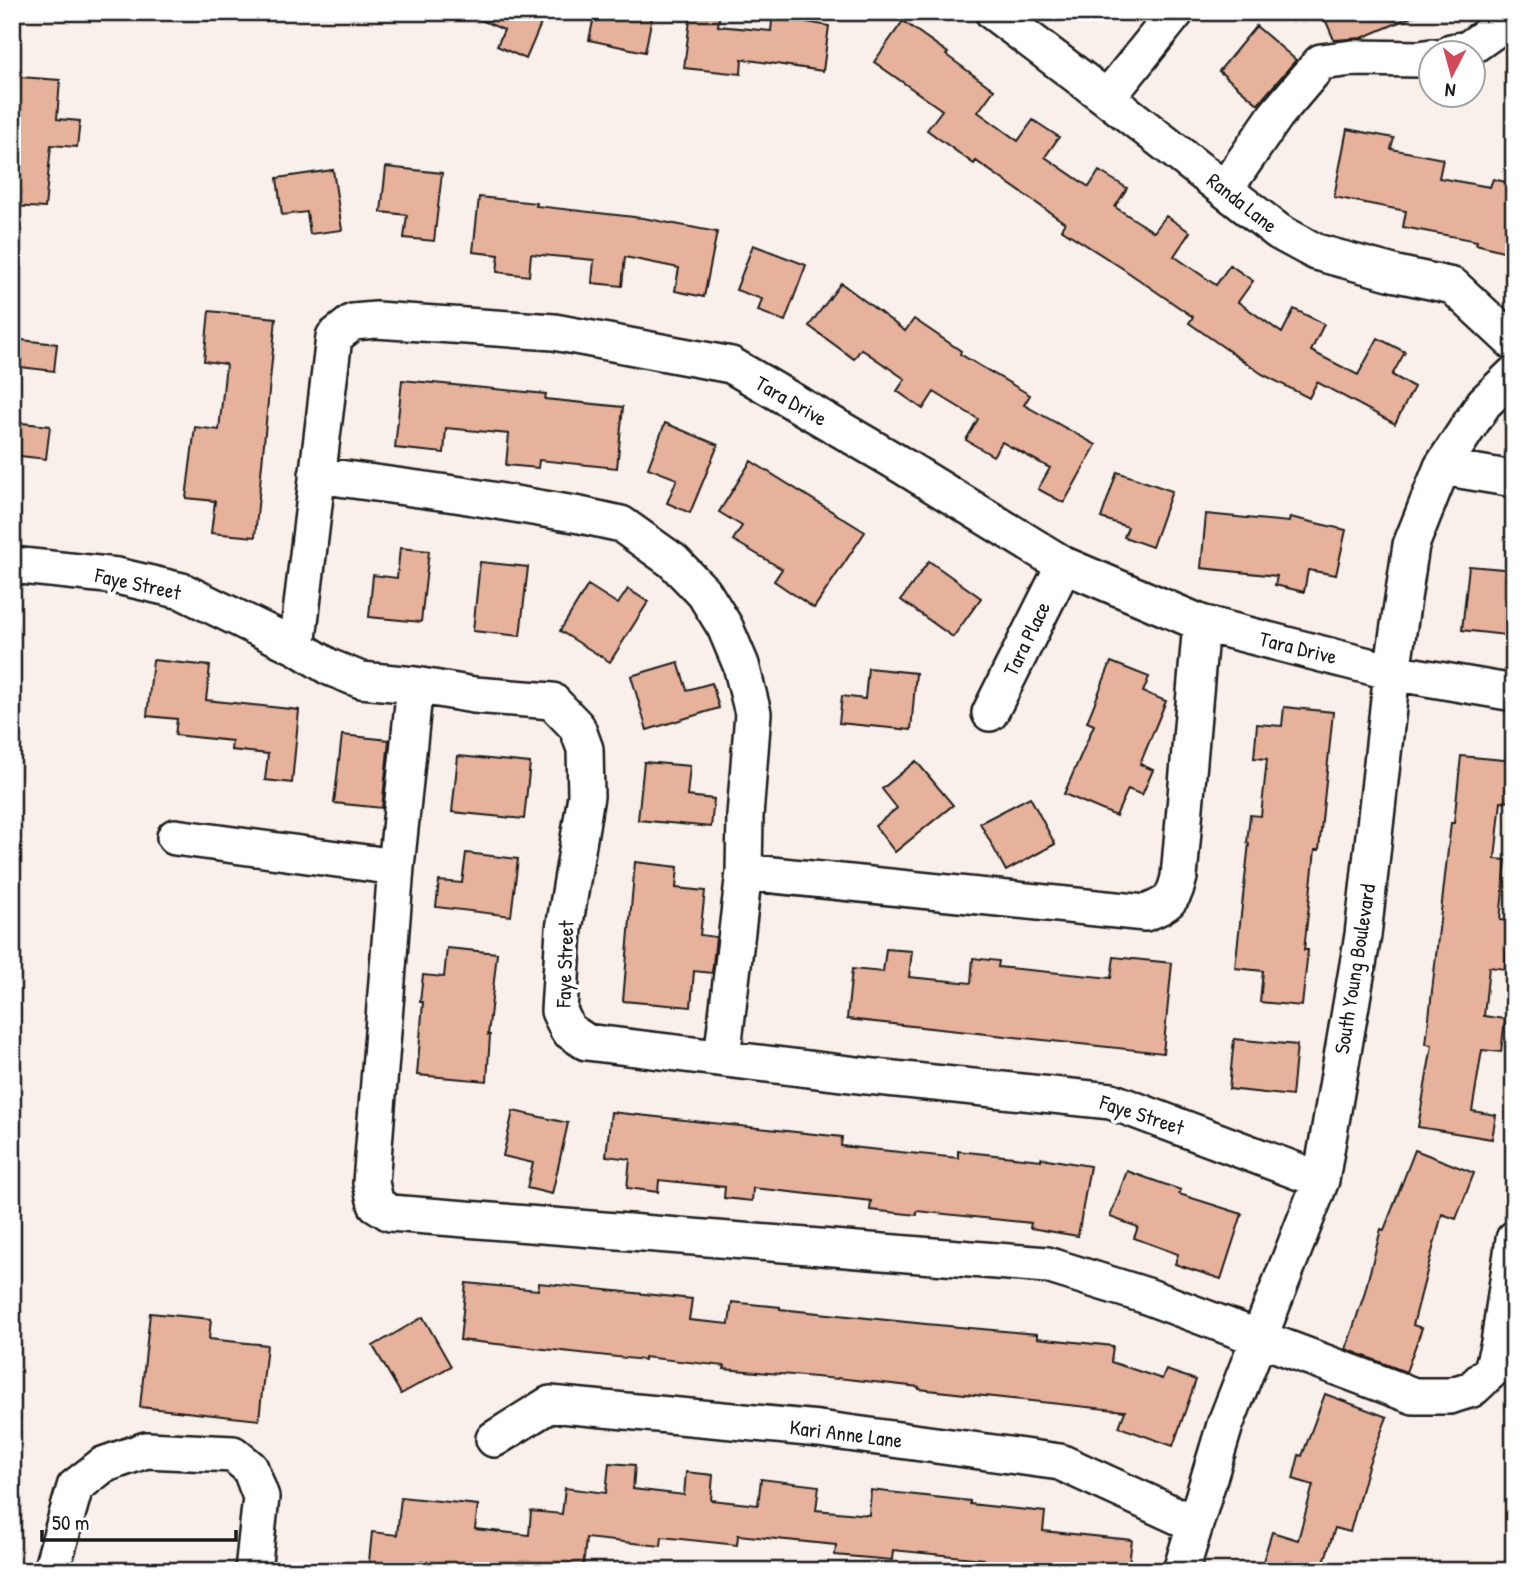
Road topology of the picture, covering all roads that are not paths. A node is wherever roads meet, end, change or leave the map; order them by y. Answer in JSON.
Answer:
{"nodes":[{"id":1,"x":993,"y":12,"type":"edge"},
{"id":2,"x":1176,"y":12,"type":"edge"},
{"id":3,"x":1511,"y":12,"type":"edge"},
{"id":4,"x":1484,"y":38,"type":"edge"},
{"id":5,"x":1418,"y":59,"type":"edge"},
{"id":6,"x":1107,"y":98,"type":"junction"},
{"id":7,"x":1225,"y":189,"type":"junction"},
{"id":8,"x":1514,"y":343,"type":"edge"},
{"id":9,"x":1514,"y":374,"type":"edge"},
{"id":10,"x":1442,"y":467,"type":"junction"},
{"id":11,"x":317,"y":475,"type":"junction"},
{"id":12,"x":1514,"y":479,"type":"edge"},
{"id":13,"x":12,"y":565,"type":"edge"},
{"id":14,"x":1063,"y":565,"type":"junction"},
{"id":15,"x":1201,"y":623,"type":"junction"},
{"id":16,"x":297,"y":647,"type":"junction"},
{"id":17,"x":1392,"y":671,"type":"junction"},
{"id":18,"x":415,"y":685,"type":"junction"},
{"id":19,"x":1514,"y":693,"type":"edge"},
{"id":20,"x":990,"y":713,"type":"dead end"},
{"id":21,"x":175,"y":836,"type":"dead end"},
{"id":22,"x":396,"y":867,"type":"junction"},
{"id":23,"x":744,"y":872,"type":"junction"},
{"id":24,"x":722,"y":1058,"type":"junction"},
{"id":25,"x":1321,"y":1180,"type":"junction"},
{"id":26,"x":1514,"y":1239,"type":"edge"},
{"id":27,"x":1259,"y":1339,"type":"junction"},
{"id":28,"x":494,"y":1439,"type":"dead end"},
{"id":29,"x":1195,"y":1524,"type":"junction"},
{"id":30,"x":51,"y":1571,"type":"edge"},
{"id":31,"x":253,"y":1571,"type":"edge"},
{"id":32,"x":1181,"y":1571,"type":"edge"}],
"edges":[{"from":1,"to":6,"type":"street","name":"Randa Lane"},
{"from":2,"to":6,"type":"street"},
{"from":3,"to":4,"type":"street"},
{"from":5,"to":7,"type":"street"},
{"from":6,"to":7,"type":"street","name":"Randa Lane"},
{"from":7,"to":8,"type":"street","name":"Randa Lane"},
{"from":9,"to":10,"type":"street","name":"South Young Boulevard"},
{"from":10,"to":12,"type":"street"},
{"from":10,"to":17,"type":"street","name":"South Young Boulevard"},
{"from":11,"to":14,"type":"street","name":"Tara Drive"},
{"from":11,"to":16,"type":"street","name":"Tara Drive"},
{"from":11,"to":23,"type":"street"},
{"from":13,"to":16,"type":"street","name":"Faye Street"},
{"from":14,"to":15,"type":"street","name":"Tara Drive"},
{"from":14,"to":20,"type":"street","name":"Tara Place"},
{"from":15,"to":17,"type":"street","name":"Tara Drive"},
{"from":15,"to":23,"type":"street"},
{"from":16,"to":18,"type":"street","name":"Faye Street"},
{"from":17,"to":19,"type":"street","name":"Tara Drive"},
{"from":17,"to":25,"type":"street","name":"South Young Boulevard"},
{"from":18,"to":22,"type":"street"},
{"from":18,"to":24,"type":"street","name":"Faye Street"},
{"from":21,"to":22,"type":"street"},
{"from":22,"to":27,"type":"street"},
{"from":23,"to":24,"type":"street"},
{"from":24,"to":25,"type":"street","name":"Faye Street"},
{"from":25,"to":27,"type":"street","name":"South Young Boulevard"},
{"from":26,"to":27,"type":"street"},
{"from":27,"to":29,"type":"street","name":"South Young Boulevard"},
{"from":28,"to":29,"type":"street","name":"Kari Anne Lane"},
{"from":29,"to":32,"type":"street","name":"South Young Boulevard"},
{"from":30,"to":31,"type":"street"}]}
